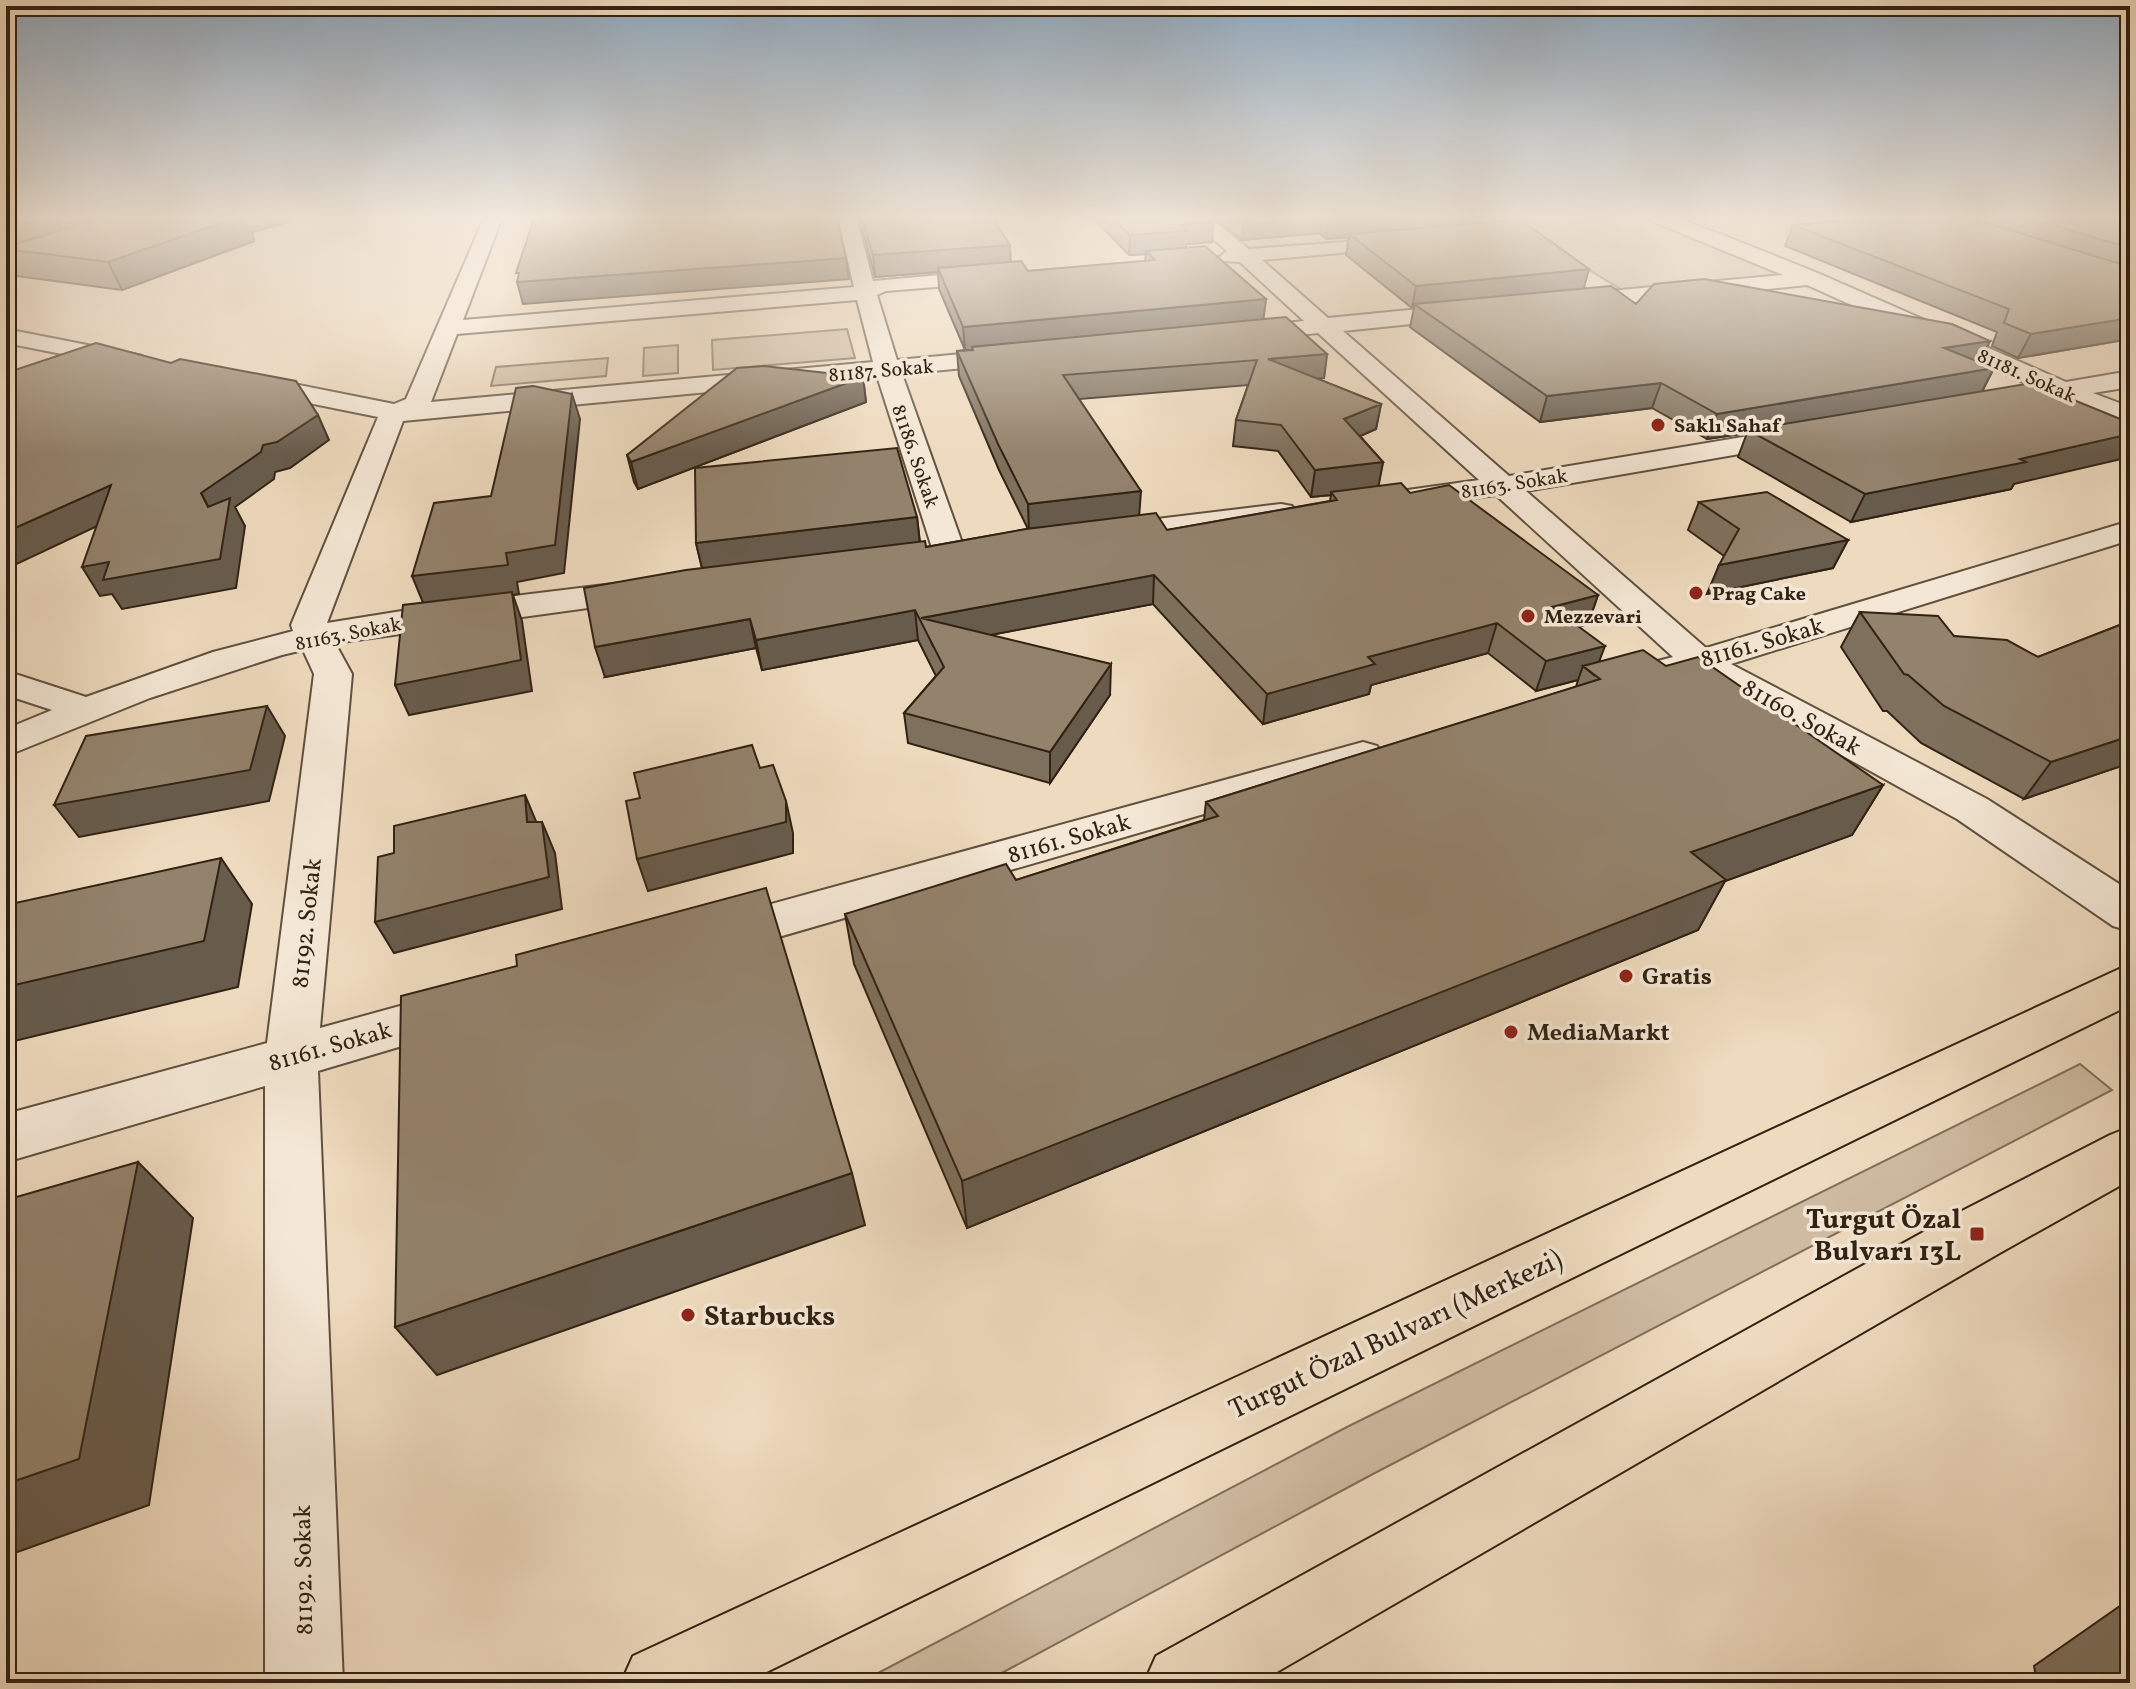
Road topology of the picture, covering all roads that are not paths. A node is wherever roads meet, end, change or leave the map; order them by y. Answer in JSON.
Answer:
{"nodes":[{"id":1,"x":460,"y":297,"type":"edge"},
{"id":2,"x":818,"y":297,"type":"edge"},
{"id":3,"x":865,"y":297,"type":"edge"},
{"id":4,"x":1289,"y":297,"type":"edge"},
{"id":5,"x":1617,"y":297,"type":"edge"},
{"id":6,"x":1854,"y":297,"type":"edge"},
{"id":7,"x":1540,"y":304,"type":"edge"},
{"id":8,"x":1494,"y":309,"type":"edge"},
{"id":9,"x":1321,"y":326,"type":"junction"},
{"id":10,"x":447,"y":328,"type":"junction"},
{"id":11,"x":6,"y":336,"type":"edge"},
{"id":12,"x":1213,"y":337,"type":"edge"},
{"id":13,"x":1042,"y":354,"type":"edge"},
{"id":14,"x":158,"y":365,"type":"edge"},
{"id":15,"x":886,"y":369,"type":"junction"},
{"id":16,"x":218,"y":377,"type":"edge"},
{"id":17,"x":2130,"y":379,"type":"edge"},
{"id":18,"x":2062,"y":391,"type":"junction"},
{"id":19,"x":1960,"y":408,"type":"edge"},
{"id":20,"x":392,"y":414,"type":"junction"},
{"id":21,"x":2130,"y":416,"type":"edge"},
{"id":22,"x":1835,"y":429,"type":"edge"},
{"id":23,"x":1500,"y":486,"type":"junction"},
{"id":24,"x":1367,"y":503,"type":"edge"},
{"id":25,"x":1305,"y":510,"type":"edge"},
{"id":26,"x":2130,"y":530,"type":"edge"},
{"id":27,"x":1073,"y":539,"type":"edge"},
{"id":28,"x":950,"y":554,"type":"edge"},
{"id":29,"x":671,"y":587,"type":"edge"},
{"id":30,"x":314,"y":639,"type":"junction"},
{"id":31,"x":1699,"y":661,"type":"junction"},
{"id":32,"x":6,"y":682,"type":"edge"},
{"id":33,"x":1604,"y":687,"type":"edge"},
{"id":34,"x":85,"y":709,"type":"junction"},
{"id":35,"x":1405,"y":743,"type":"edge"},
{"id":36,"x":6,"y":744,"type":"edge"},
{"id":37,"x":2130,"y":914,"type":"edge"},
{"id":38,"x":688,"y":945,"type":"edge"},
{"id":39,"x":2130,"y":983,"type":"edge"},
{"id":40,"x":490,"y":1001,"type":"edge"},
{"id":41,"x":291,"y":1057,"type":"junction"},
{"id":42,"x":6,"y":1138,"type":"edge"},
{"id":43,"x":2130,"y":1152,"type":"edge"},
{"id":44,"x":304,"y":1683,"type":"edge"},
{"id":45,"x":660,"y":1683,"type":"edge"},
{"id":46,"x":1183,"y":1683,"type":"edge"}],
"edges":[{"from":1,"to":10,"type":"street"},
{"from":2,"to":10,"type":"street"},
{"from":3,"to":15,"type":"street","name":"81186. Sokak"},
{"from":4,"to":9,"type":"street","name":"81160. Sokak"},
{"from":5,"to":7,"type":"street"},
{"from":6,"to":18,"type":"street","name":"81181. Sokak"},
{"from":8,"to":9,"type":"street"},
{"from":9,"to":12,"type":"street"},
{"from":9,"to":23,"type":"street","name":"81160. Sokak"},
{"from":10,"to":20,"type":"street"},
{"from":11,"to":14,"type":"street"},
{"from":13,"to":15,"type":"street","name":"81187. Sokak"},
{"from":15,"to":20,"type":"street","name":"81187. Sokak"},
{"from":15,"to":28,"type":"street","name":"81186. Sokak"},
{"from":16,"to":20,"type":"street"},
{"from":17,"to":18,"type":"street"},
{"from":18,"to":19,"type":"street"},
{"from":18,"to":21,"type":"street","name":"81181. Sokak"},
{"from":20,"to":30,"type":"street"},
{"from":22,"to":23,"type":"street","name":"81163. Sokak"},
{"from":23,"to":24,"type":"street","name":"81163. Sokak"},
{"from":23,"to":31,"type":"street","name":"81160. Sokak"},
{"from":25,"to":27,"type":"street"},
{"from":26,"to":31,"type":"street","name":"81161. Sokak"},
{"from":29,"to":30,"type":"street","name":"81163. Sokak"},
{"from":30,"to":34,"type":"street","name":"81163. Sokak"},
{"from":30,"to":41,"type":"street","name":"81192. Sokak"},
{"from":31,"to":33,"type":"street","name":"81161. Sokak"},
{"from":31,"to":37,"type":"street","name":"81160. Sokak"},
{"from":32,"to":34,"type":"street"},
{"from":34,"to":36,"type":"street","name":"81163. Sokak"},
{"from":35,"to":38,"type":"street","name":"81161. Sokak"},
{"from":39,"to":45,"type":"main road","name":"Turgut Özal Bulvarı (Merkezi)"},
{"from":40,"to":41,"type":"street","name":"81161. Sokak"},
{"from":41,"to":42,"type":"street","name":"81161. Sokak"},
{"from":41,"to":44,"type":"street","name":"81192. Sokak"},
{"from":43,"to":46,"type":"main road"}]}
